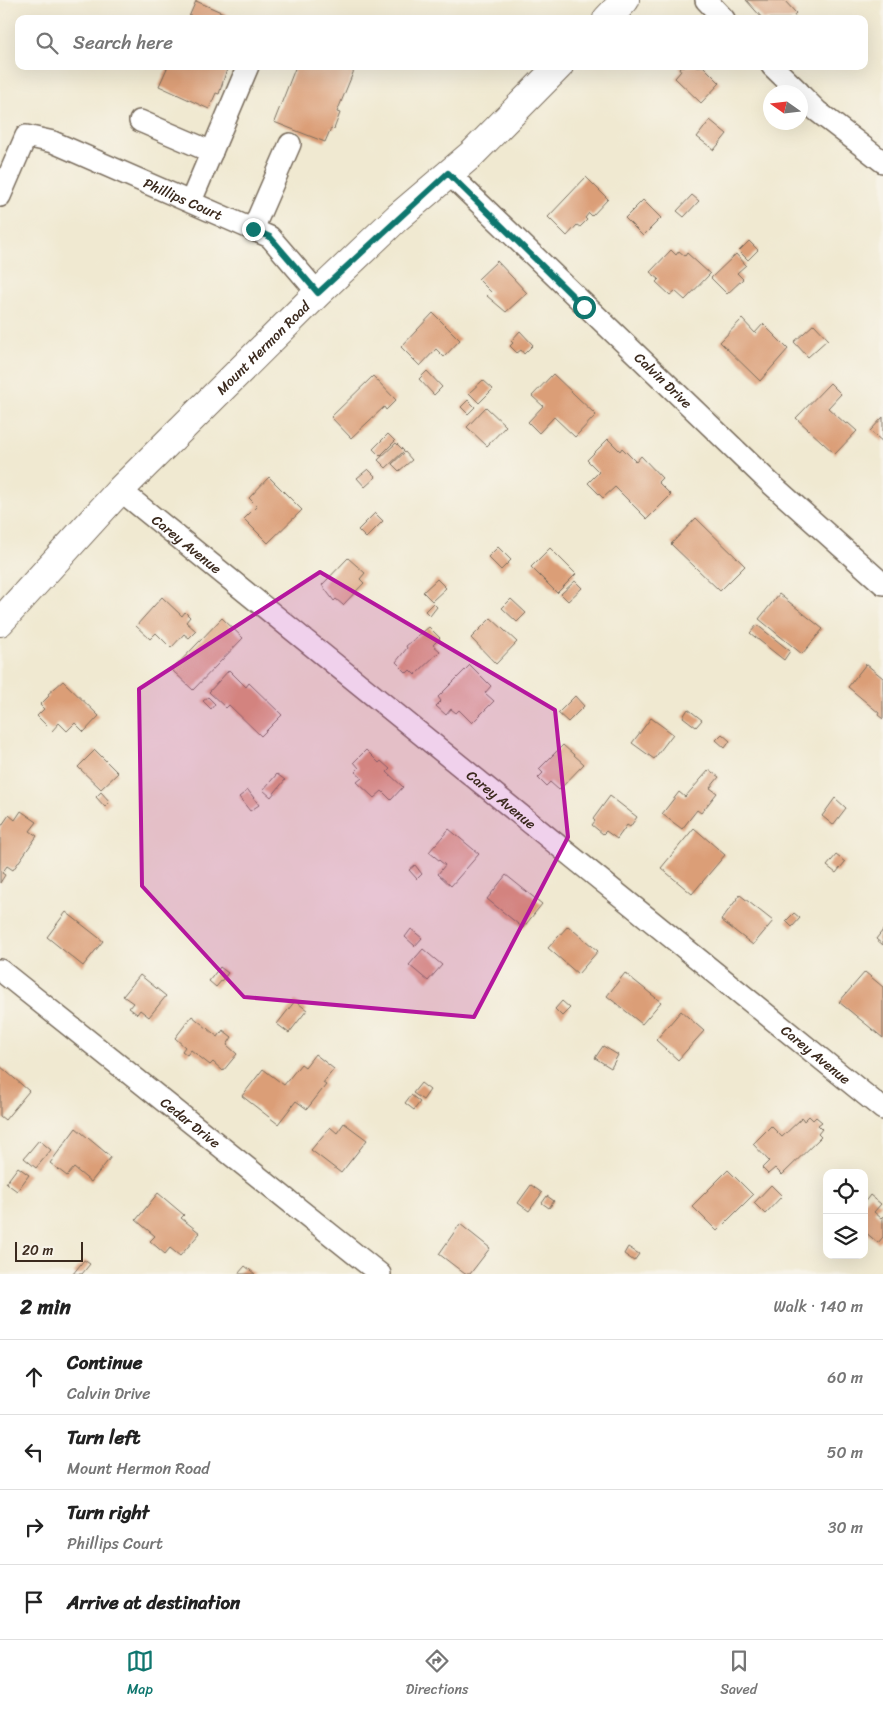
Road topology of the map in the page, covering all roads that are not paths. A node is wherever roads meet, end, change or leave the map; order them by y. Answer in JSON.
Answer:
{"nodes":[{"id":1,"x":625,"y":0,"type":"edge"},
{"id":2,"x":706,"y":0,"type":"edge"},
{"id":3,"x":611,"y":15,"type":"edge"},
{"id":4,"x":720,"y":15,"type":"edge"},
{"id":5,"x":246,"y":70,"type":"edge"},
{"id":6,"x":555,"y":70,"type":"edge"},
{"id":7,"x":776,"y":70,"type":"edge"},
{"id":8,"x":792,"y":85,"type":"edge"},
{"id":9,"x":808,"y":101,"type":"edge"},
{"id":10,"x":140,"y":121,"type":"dead end"},
{"id":11,"x":290,"y":144,"type":"dead end"},
{"id":12,"x":212,"y":152,"type":"junction"},
{"id":13,"x":883,"y":162,"type":"edge"},
{"id":14,"x":448,"y":173,"type":"junction"},
{"id":15,"x":0,"y":196,"type":"edge"},
{"id":16,"x":190,"y":201,"type":"junction"},
{"id":17,"x":253,"y":229,"type":"junction"},
{"id":18,"x":318,"y":293,"type":"junction"},
{"id":19,"x":120,"y":490,"type":"junction"},
{"id":20,"x":883,"y":584,"type":"edge"},
{"id":21,"x":0,"y":622,"type":"edge"},
{"id":22,"x":0,"y":970,"type":"edge"},
{"id":23,"x":883,"y":1109,"type":"edge"},
{"id":24,"x":380,"y":1274,"type":"edge"}],
"edges":[{"from":1,"to":3,"type":"main road"},
{"from":2,"to":4,"type":"street"},
{"from":5,"to":12,"type":"street"},
{"from":6,"to":14,"type":"main road","name":"Mount Hermon Road"},
{"from":7,"to":8,"type":"street"},
{"from":9,"to":13,"type":"street"},
{"from":10,"to":12,"type":"street"},
{"from":11,"to":17,"type":"street"},
{"from":12,"to":16,"type":"street"},
{"from":14,"to":18,"type":"main road","name":"Mount Hermon Road"},
{"from":14,"to":20,"type":"street","name":"Calvin Drive"},
{"from":15,"to":16,"type":"street","name":"Phillips Court"},
{"from":16,"to":17,"type":"street","name":"Phillips Court"},
{"from":17,"to":18,"type":"street","name":"Phillips Court"},
{"from":18,"to":19,"type":"main road","name":"Mount Hermon Road"},
{"from":19,"to":21,"type":"main road","name":"Mount Hermon Road"},
{"from":19,"to":23,"type":"street","name":"Carey Avenue"},
{"from":22,"to":24,"type":"street","name":"Cedar Drive"}]}
